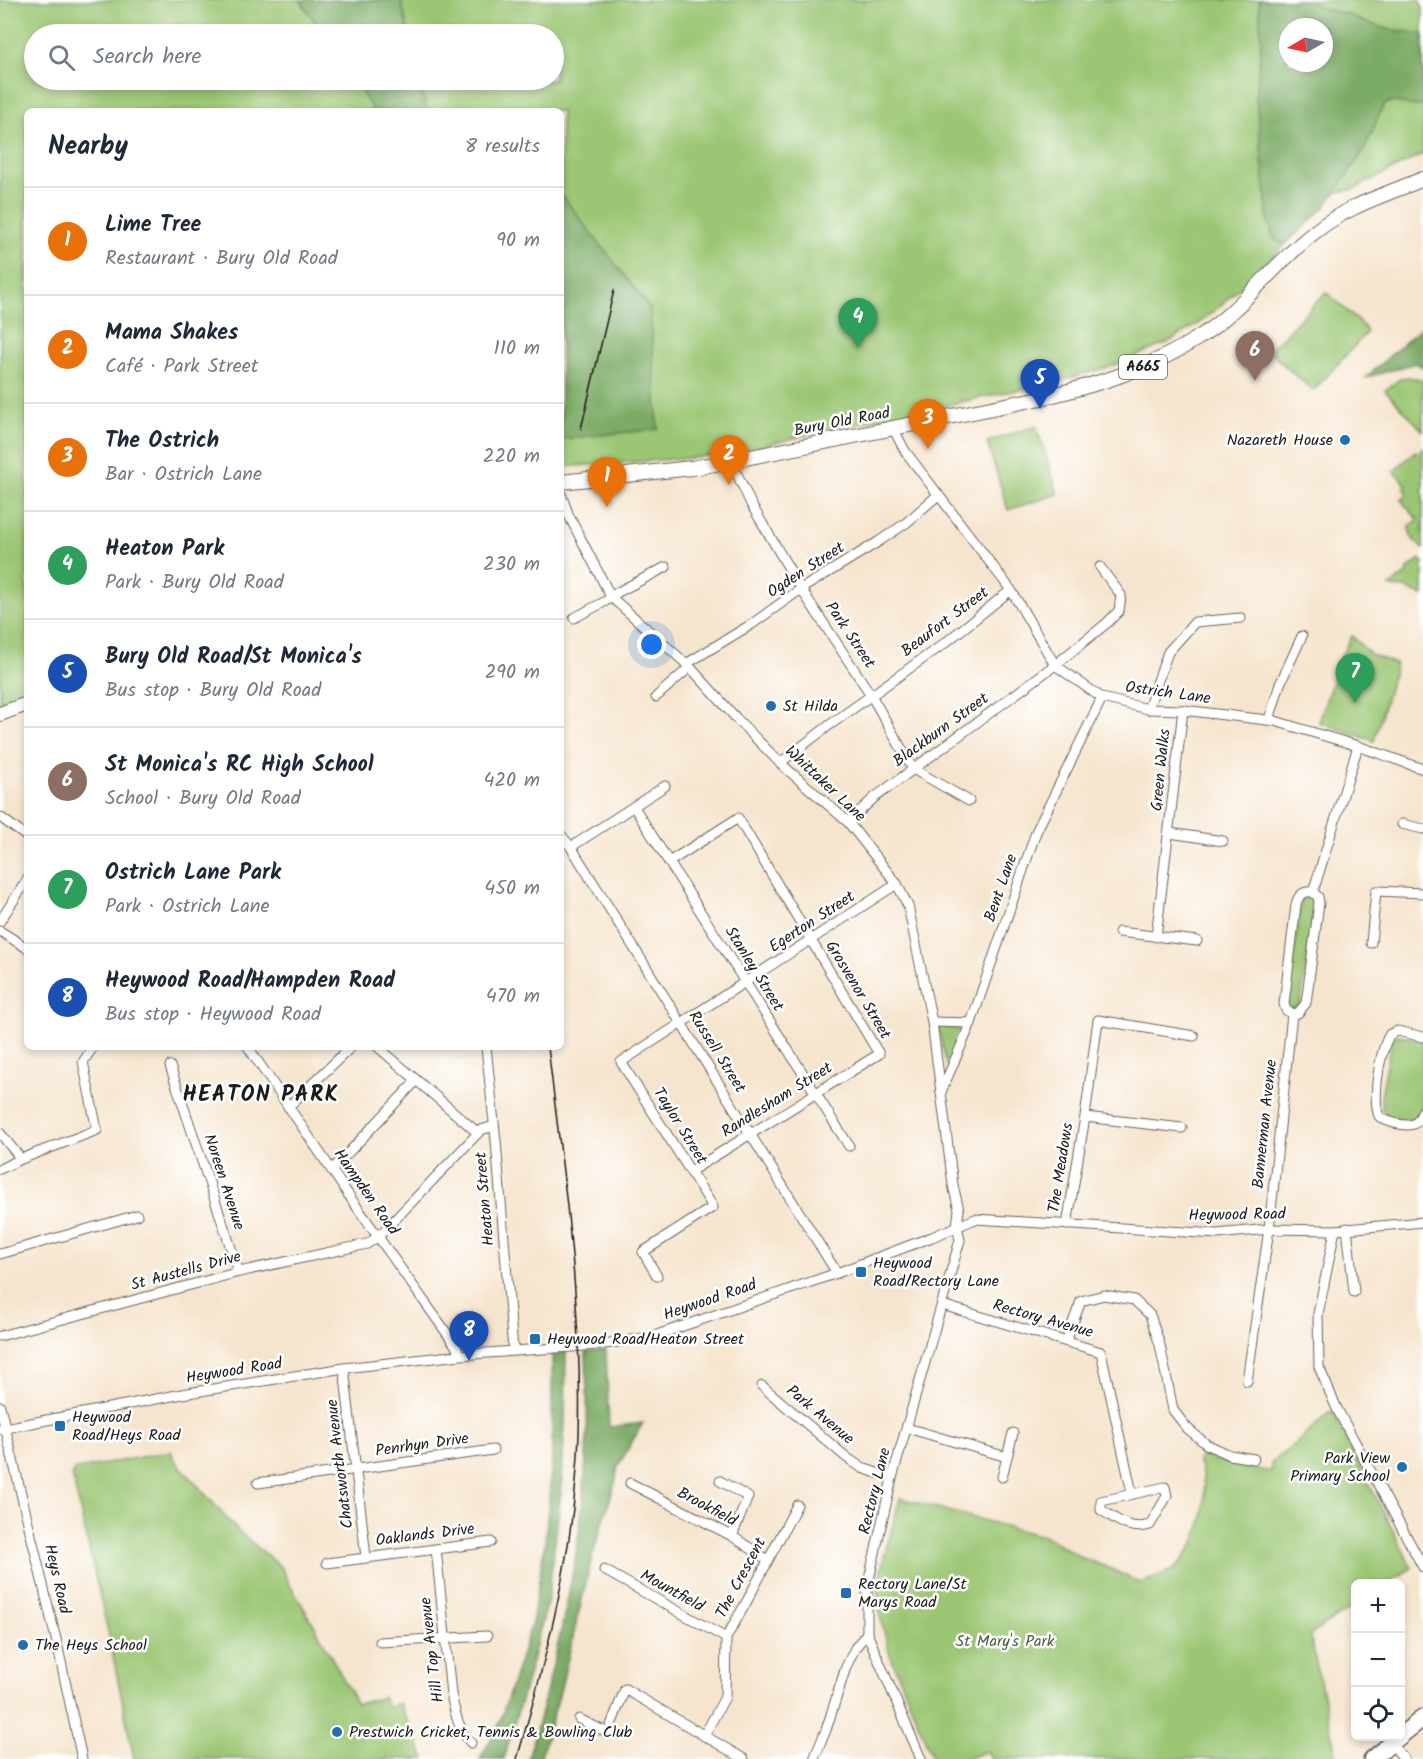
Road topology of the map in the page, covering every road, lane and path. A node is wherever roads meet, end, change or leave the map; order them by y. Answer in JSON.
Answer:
{"nodes":[{"id":1,"x":1423,"y":179,"type":"edge"},
{"id":2,"x":893,"y":428,"type":"junction"},
{"id":3,"x":731,"y":461,"type":"junction"},
{"id":4,"x":564,"y":482,"type":"edge"},
{"id":5,"x":938,"y":495,"type":"junction"},
{"id":6,"x":564,"y":502,"type":"edge"},
{"id":7,"x":666,"y":567,"type":"dead end"},
{"id":8,"x":1100,"y":567,"type":"dead end"},
{"id":9,"x":801,"y":589,"type":"junction"},
{"id":10,"x":1011,"y":590,"type":"junction"},
{"id":11,"x":611,"y":597,"type":"junction"},
{"id":12,"x":574,"y":618,"type":"dead end"},
{"id":13,"x":1241,"y":618,"type":"dead end"},
{"id":14,"x":1302,"y":636,"type":"dead end"},
{"id":15,"x":1055,"y":665,"type":"junction"},
{"id":16,"x":688,"y":666,"type":"junction"},
{"id":17,"x":871,"y":694,"type":"junction"},
{"id":18,"x":657,"y":697,"type":"dead end"},
{"id":19,"x":1102,"y":698,"type":"junction"},
{"id":20,"x":24,"y":705,"type":"edge"},
{"id":21,"x":1148,"y":708,"type":"junction"},
{"id":22,"x":1183,"y":710,"type":"junction"},
{"id":23,"x":0,"y":714,"type":"edge"},
{"id":24,"x":1269,"y":720,"type":"junction"},
{"id":25,"x":1358,"y":746,"type":"junction"},
{"id":26,"x":780,"y":763,"type":"junction"},
{"id":27,"x":913,"y":769,"type":"junction"},
{"id":28,"x":1423,"y":769,"type":"edge"},
{"id":29,"x":665,"y":786,"type":"dead end"},
{"id":30,"x":969,"y":801,"type":"dead end"},
{"id":31,"x":634,"y":807,"type":"junction"},
{"id":32,"x":0,"y":817,"type":"edge"},
{"id":33,"x":848,"y":822,"type":"junction"},
{"id":34,"x":1402,"y":824,"type":"dead end"},
{"id":35,"x":1423,"y":829,"type":"edge"},
{"id":36,"x":1170,"y":834,"type":"junction"},
{"id":37,"x":24,"y":835,"type":"edge"},
{"id":38,"x":564,"y":839,"type":"edge"},
{"id":39,"x":1223,"y":841,"type":"dead end"},
{"id":40,"x":571,"y":847,"type":"junction"},
{"id":41,"x":669,"y":862,"type":"junction"},
{"id":42,"x":897,"y":884,"type":"junction"},
{"id":43,"x":24,"y":885,"type":"edge"},
{"id":44,"x":1313,"y":892,"type":"junction"},
{"id":45,"x":1423,"y":893,"type":"edge"},
{"id":46,"x":0,"y":921,"type":"edge"},
{"id":47,"x":0,"y":931,"type":"edge"},
{"id":48,"x":1119,"y":932,"type":"dead end"},
{"id":49,"x":1156,"y":937,"type":"junction"},
{"id":50,"x":812,"y":940,"type":"junction"},
{"id":51,"x":1197,"y":941,"type":"dead end"},
{"id":52,"x":1371,"y":943,"type":"dead end"},
{"id":53,"x":24,"y":946,"type":"edge"},
{"id":54,"x":745,"y":983,"type":"junction"},
{"id":55,"x":1292,"y":1014,"type":"junction"},
{"id":56,"x":932,"y":1022,"type":"junction"},
{"id":57,"x":682,"y":1023,"type":"junction"},
{"id":58,"x":971,"y":1023,"type":"junction"},
{"id":59,"x":1194,"y":1036,"type":"dead end"},
{"id":60,"x":1423,"y":1037,"type":"edge"},
{"id":61,"x":91,"y":1050,"type":"edge"},
{"id":62,"x":250,"y":1050,"type":"edge"},
{"id":63,"x":348,"y":1050,"type":"edge"},
{"id":64,"x":381,"y":1050,"type":"edge"},
{"id":65,"x":486,"y":1050,"type":"edge"},
{"id":66,"x":879,"y":1054,"type":"joint"},
{"id":67,"x":621,"y":1062,"type":"joint"},
{"id":68,"x":170,"y":1066,"type":"dead end"},
{"id":69,"x":416,"y":1081,"type":"junction"},
{"id":70,"x":941,"y":1092,"type":"junction"},
{"id":71,"x":815,"y":1093,"type":"junction"},
{"id":72,"x":288,"y":1107,"type":"junction"},
{"id":73,"x":1423,"y":1111,"type":"edge"},
{"id":74,"x":1085,"y":1117,"type":"junction"},
{"id":75,"x":494,"y":1126,"type":"junction"},
{"id":76,"x":1182,"y":1128,"type":"dead end"},
{"id":77,"x":0,"y":1133,"type":"edge"},
{"id":78,"x":478,"y":1134,"type":"junction"},
{"id":79,"x":751,"y":1134,"type":"junction"},
{"id":80,"x":849,"y":1146,"type":"dead end"},
{"id":81,"x":21,"y":1159,"type":"junction"},
{"id":82,"x":0,"y":1169,"type":"edge"},
{"id":83,"x":332,"y":1170,"type":"junction"},
{"id":84,"x":691,"y":1171,"type":"junction"},
{"id":85,"x":137,"y":1215,"type":"dead end"},
{"id":86,"x":1423,"y":1221,"type":"edge"},
{"id":87,"x":1067,"y":1225,"type":"junction"},
{"id":88,"x":957,"y":1226,"type":"junction"},
{"id":89,"x":1347,"y":1228,"type":"junction"},
{"id":90,"x":1269,"y":1229,"type":"junction"},
{"id":91,"x":1335,"y":1230,"type":"junction"},
{"id":92,"x":379,"y":1236,"type":"junction"},
{"id":93,"x":0,"y":1254,"type":"edge"},
{"id":94,"x":238,"y":1272,"type":"junction"},
{"id":95,"x":837,"y":1273,"type":"junction"},
{"id":96,"x":657,"y":1276,"type":"dead end"},
{"id":97,"x":1354,"y":1292,"type":"dead end"},
{"id":98,"x":942,"y":1305,"type":"junction"},
{"id":99,"x":0,"y":1336,"type":"edge"},
{"id":100,"x":1066,"y":1341,"type":"junction"},
{"id":101,"x":513,"y":1350,"type":"junction"},
{"id":102,"x":460,"y":1354,"type":"junction"},
{"id":103,"x":344,"y":1368,"type":"junction"},
{"id":104,"x":1247,"y":1381,"type":"dead end"},
{"id":105,"x":762,"y":1386,"type":"dead end"},
{"id":106,"x":0,"y":1406,"type":"edge"},
{"id":107,"x":907,"y":1428,"type":"junction"},
{"id":108,"x":3,"y":1429,"type":"edge"},
{"id":109,"x":1013,"y":1433,"type":"dead end"},
{"id":110,"x":493,"y":1450,"type":"dead end"},
{"id":111,"x":1007,"y":1457,"type":"junction"},
{"id":112,"x":1254,"y":1459,"type":"dead end"},
{"id":113,"x":355,"y":1469,"type":"junction"},
{"id":114,"x":1002,"y":1477,"type":"dead end"},
{"id":115,"x":892,"y":1478,"type":"junction"},
{"id":116,"x":720,"y":1481,"type":"dead end"},
{"id":117,"x":258,"y":1483,"type":"dead end"},
{"id":118,"x":630,"y":1483,"type":"dead end"},
{"id":119,"x":1132,"y":1493,"type":"junction"},
{"id":120,"x":797,"y":1505,"type":"dead end"},
{"id":121,"x":732,"y":1536,"type":"junction"},
{"id":122,"x":491,"y":1542,"type":"dead end"},
{"id":123,"x":436,"y":1549,"type":"junction"},
{"id":124,"x":366,"y":1557,"type":"junction"},
{"id":125,"x":768,"y":1560,"type":"junction"},
{"id":126,"x":327,"y":1563,"type":"dead end"},
{"id":127,"x":1423,"y":1567,"type":"edge"},
{"id":128,"x":604,"y":1570,"type":"dead end"},
{"id":129,"x":867,"y":1633,"type":"junction"},
{"id":130,"x":487,"y":1635,"type":"dead end"},
{"id":131,"x":445,"y":1638,"type":"junction"},
{"id":132,"x":726,"y":1638,"type":"junction"},
{"id":133,"x":380,"y":1642,"type":"dead end"},
{"id":134,"x":1423,"y":1718,"type":"edge"},
{"id":135,"x":579,"y":1719,"type":"dead end"},
{"id":136,"x":1405,"y":1733,"type":"edge"},
{"id":137,"x":704,"y":1736,"type":"junction"},
{"id":138,"x":1394,"y":1741,"type":"edge"},
{"id":139,"x":1398,"y":1741,"type":"edge"},
{"id":140,"x":471,"y":1743,"type":"dead end"},
{"id":141,"x":82,"y":1759,"type":"edge"},
{"id":142,"x":744,"y":1759,"type":"edge"},
{"id":143,"x":814,"y":1759,"type":"edge"},
{"id":144,"x":921,"y":1759,"type":"edge"},
{"id":145,"x":1372,"y":1759,"type":"edge"},
{"id":146,"x":1404,"y":1759,"type":"edge"}],
"edges":[{"from":1,"to":2,"type":"main road","name":"Bury Old Road","number":"A665"},
{"from":2,"to":3,"type":"main road","name":"Bury Old Road","number":"A665"},
{"from":2,"to":5,"type":"street","name":"Ostrich Lane"},
{"from":3,"to":4,"type":"main road","name":"Bury Old Road","number":"A665"},
{"from":3,"to":9,"type":"street","name":"Park Street"},
{"from":5,"to":9,"type":"street","name":"Ogden Street"},
{"from":5,"to":10,"type":"street","name":"Ostrich Lane"},
{"from":6,"to":11,"type":"street","name":"Whittaker Lane"},
{"from":7,"to":11,"type":"street"},
{"from":8,"to":15,"type":"street","name":"Blackburn Street"},
{"from":9,"to":16,"type":"street","name":"Ogden Street"},
{"from":9,"to":17,"type":"street","name":"Park Street"},
{"from":10,"to":15,"type":"street","name":"Ostrich Lane"},
{"from":10,"to":17,"type":"street","name":"Beaufort Street"},
{"from":11,"to":12,"type":"street"},
{"from":11,"to":16,"type":"street","name":"Whittaker Lane"},
{"from":13,"to":21,"type":"street"},
{"from":14,"to":24,"type":"street"},
{"from":15,"to":19,"type":"street","name":"Ostrich Lane"},
{"from":15,"to":27,"type":"street","name":"Blackburn Street"},
{"from":16,"to":18,"type":"street","name":"Ogden Street"},
{"from":16,"to":26,"type":"street","name":"Whittaker Lane"},
{"from":17,"to":26,"type":"street","name":"Beaufort Street"},
{"from":17,"to":27,"type":"street","name":"Park Street"},
{"from":19,"to":21,"type":"street","name":"Ostrich Lane"},
{"from":19,"to":58,"type":"street","name":"Bent Lane"},
{"from":20,"to":23,"type":"main road"},
{"from":21,"to":22,"type":"street","name":"Ostrich Lane"},
{"from":22,"to":24,"type":"street","name":"Ostrich Lane"},
{"from":22,"to":36,"type":"street","name":"Green Walks"},
{"from":24,"to":25,"type":"street","name":"Ostrich Lane"},
{"from":25,"to":28,"type":"street","name":"Ostrich Lane"},
{"from":25,"to":44,"type":"street","name":"Bannerman Avenue"},
{"from":26,"to":33,"type":"street","name":"Whittaker Lane"},
{"from":27,"to":30,"type":"street"},
{"from":27,"to":33,"type":"street","name":"Blackburn Street"},
{"from":29,"to":31,"type":"street"},
{"from":31,"to":40,"type":"street"},
{"from":31,"to":41,"type":"street","name":"Stanley Street"},
{"from":32,"to":37,"type":"street"},
{"from":33,"to":42,"type":"street","name":"Whittaker Lane"},
{"from":34,"to":35,"type":"street"},
{"from":36,"to":39,"type":"street","name":"Green Walks"},
{"from":36,"to":49,"type":"street","name":"Green Walks"},
{"from":38,"to":40,"type":"street","name":"Russell Street"},
{"from":40,"to":57,"type":"street","name":"Russell Street"},
{"from":41,"to":50,"type":"street","name":"Grosvenor Street"},
{"from":41,"to":54,"type":"street","name":"Stanley Street"},
{"from":42,"to":50,"type":"street","name":"Egerton Street"},
{"from":42,"to":56,"type":"street","name":"Whittaker Lane"},
{"from":43,"to":46,"type":"street"},
{"from":44,"to":55,"type":"street","name":"Bannerman Avenue"},
{"from":44,"to":55,"type":"street","name":"Bannerman Avenue"},
{"from":45,"to":52,"type":"street"},
{"from":47,"to":53,"type":"street"},
{"from":48,"to":49,"type":"street"},
{"from":49,"to":51,"type":"street"},
{"from":50,"to":54,"type":"street","name":"Egerton Street"},
{"from":50,"to":66,"type":"street","name":"Grosvenor Street"},
{"from":54,"to":57,"type":"street","name":"Egerton Street"},
{"from":54,"to":71,"type":"street","name":"Stanley Street"},
{"from":55,"to":90,"type":"street","name":"Bannerman Avenue"},
{"from":56,"to":58,"type":"street"},
{"from":56,"to":70,"type":"street","name":"Whittaker Lane"},
{"from":57,"to":67,"type":"street","name":"Egerton Street"},
{"from":57,"to":79,"type":"street","name":"Russell Street"},
{"from":58,"to":70,"type":"street","name":"Bent Lane"},
{"from":59,"to":74,"type":"street","name":"The Meadows"},
{"from":60,"to":73,"type":"street"},
{"from":61,"to":81,"type":"street"},
{"from":62,"to":72,"type":"street","name":"Hampden Road"},
{"from":63,"to":72,"type":"street"},
{"from":64,"to":69,"type":"street"},
{"from":65,"to":75,"type":"street","name":"Heaton Street"},
{"from":66,"to":71,"type":"street","name":"Randlesham Street"},
{"from":67,"to":84,"type":"street","name":"Taylor Street"},
{"from":68,"to":94,"type":"street","name":"Noreen Avenue"},
{"from":69,"to":78,"type":"street"},
{"from":69,"to":83,"type":"street"},
{"from":70,"to":88,"type":"street","name":"Whittaker Lane"},
{"from":71,"to":79,"type":"street","name":"Randlesham Street"},
{"from":71,"to":80,"type":"street","name":"Stanley Street"},
{"from":72,"to":83,"type":"street","name":"Hampden Road"},
{"from":74,"to":76,"type":"street","name":"The Meadows"},
{"from":74,"to":87,"type":"street","name":"The Meadows"},
{"from":75,"to":78,"type":"street"},
{"from":75,"to":101,"type":"street","name":"Heaton Street"},
{"from":77,"to":81,"type":"street"},
{"from":78,"to":92,"type":"street"},
{"from":79,"to":84,"type":"street","name":"Randlesham Street"},
{"from":79,"to":95,"type":"street","name":"Russell Street"},
{"from":81,"to":82,"type":"street"},
{"from":83,"to":92,"type":"street","name":"Hampden Road"},
{"from":84,"to":96,"type":"street","name":"Taylor Street"},
{"from":85,"to":93,"type":"street"},
{"from":86,"to":89,"type":"street","name":"Heywood Road"},
{"from":87,"to":88,"type":"street","name":"Heywood Road"},
{"from":87,"to":90,"type":"street","name":"Heywood Road"},
{"from":88,"to":95,"type":"street","name":"Heywood Road"},
{"from":88,"to":98,"type":"street","name":"Rectory Lane"},
{"from":89,"to":91,"type":"street","name":"Heywood Road"},
{"from":89,"to":97,"type":"street"},
{"from":90,"to":91,"type":"street","name":"Heywood Road"},
{"from":90,"to":104,"type":"street","name":"Bannerman Avenue"},
{"from":91,"to":127,"type":"street"},
{"from":92,"to":94,"type":"street","name":"St Austells Drive"},
{"from":92,"to":102,"type":"street","name":"Hampden Road"},
{"from":94,"to":99,"type":"street","name":"St Austells Drive"},
{"from":95,"to":101,"type":"street","name":"Heywood Road"},
{"from":98,"to":100,"type":"street","name":"Rectory Avenue"},
{"from":98,"to":107,"type":"street","name":"Rectory Lane"},
{"from":100,"to":112,"type":"street"},
{"from":100,"to":119,"type":"street","name":"Rectory Avenue"},
{"from":101,"to":102,"type":"street","name":"Heywood Road"},
{"from":102,"to":103,"type":"street","name":"Heywood Road"},
{"from":103,"to":108,"type":"street","name":"Heywood Road"},
{"from":103,"to":113,"type":"street","name":"Chatsworth Avenue"},
{"from":105,"to":115,"type":"street","name":"Park Avenue"},
{"from":106,"to":108,"type":"street","name":"Heys Road"},
{"from":107,"to":111,"type":"street"},
{"from":107,"to":115,"type":"street","name":"Rectory Lane"},
{"from":108,"to":141,"type":"street","name":"Heys Road"},
{"from":109,"to":111,"type":"street"},
{"from":110,"to":113,"type":"street","name":"Penrhyn Drive"},
{"from":111,"to":114,"type":"street"},
{"from":113,"to":117,"type":"street","name":"Penrhyn Drive"},
{"from":113,"to":124,"type":"street","name":"Chatsworth Avenue"},
{"from":115,"to":129,"type":"street","name":"Rectory Lane"},
{"from":116,"to":121,"type":"street"},
{"from":118,"to":121,"type":"street","name":"Brookfield"},
{"from":119,"to":119,"type":"street"},
{"from":120,"to":125,"type":"street","name":"The Crescent"},
{"from":121,"to":125,"type":"street","name":"Brookfield"},
{"from":122,"to":123,"type":"street","name":"Oaklands Drive"},
{"from":123,"to":124,"type":"street","name":"Oaklands Drive"},
{"from":123,"to":131,"type":"street","name":"Hill Top Avenue"},
{"from":124,"to":126,"type":"street","name":"Oaklands Drive"},
{"from":125,"to":132,"type":"street","name":"The Crescent"},
{"from":128,"to":132,"type":"street","name":"Mountfield"},
{"from":129,"to":143,"type":"street"},
{"from":129,"to":144,"type":"street"},
{"from":130,"to":131,"type":"street"},
{"from":131,"to":133,"type":"street"},
{"from":131,"to":140,"type":"street","name":"Hill Top Avenue"},
{"from":132,"to":137,"type":"street","name":"The Crescent"},
{"from":134,"to":136,"type":"highway"},
{"from":135,"to":137,"type":"street"},
{"from":137,"to":142,"type":"street"},
{"from":138,"to":145,"type":"highway"},
{"from":139,"to":146,"type":"street"}]}
